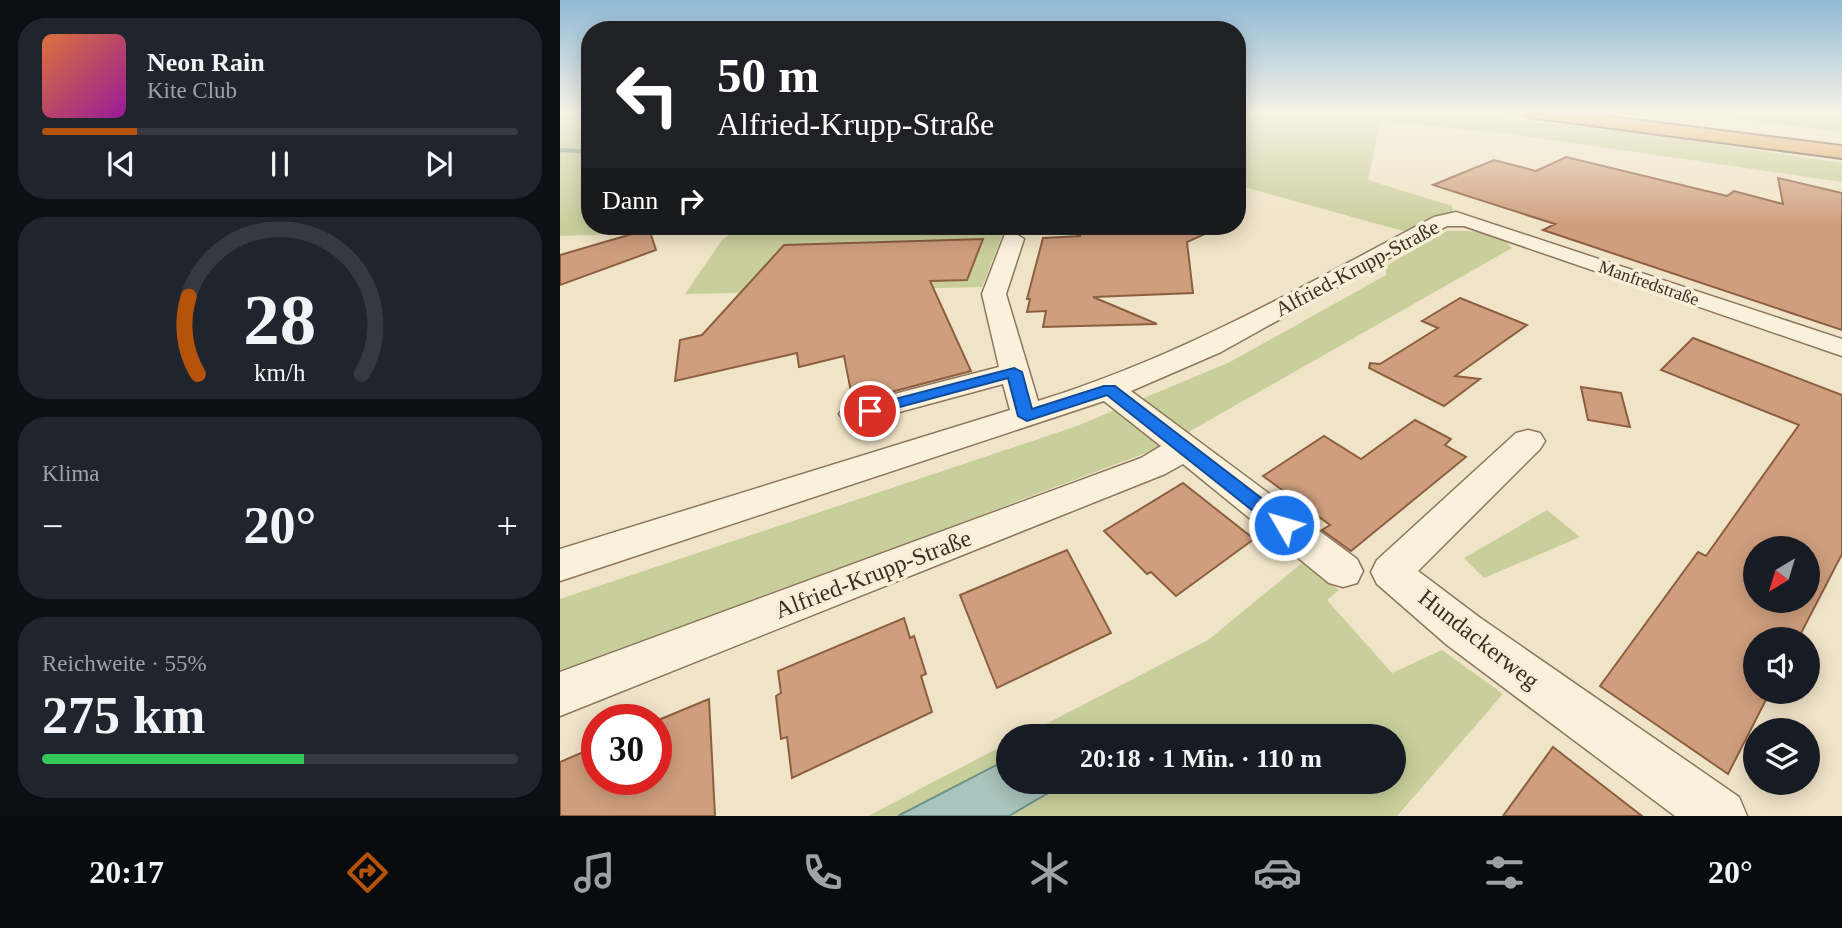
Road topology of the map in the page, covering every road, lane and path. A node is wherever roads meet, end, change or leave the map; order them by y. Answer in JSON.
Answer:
{"nodes":[{"id":1,"x":1456,"y":218,"type":"joint"},
{"id":2,"x":1013,"y":239,"type":"dead end"},
{"id":3,"x":1842,"y":348,"type":"edge"},
{"id":4,"x":1014,"y":372,"type":"junction"},
{"id":5,"x":1109,"y":389,"type":"junction"},
{"id":6,"x":856,"y":414,"type":"dead end"},
{"id":7,"x":1027,"y":416,"type":"junction"},
{"id":8,"x":1528,"y":441,"type":"dead end"},
{"id":9,"x":1184,"y":448,"type":"junction"},
{"id":10,"x":560,"y":565,"type":"edge"},
{"id":11,"x":1343,"y":571,"type":"dead end"},
{"id":12,"x":560,"y":694,"type":"edge"},
{"id":13,"x":1720,"y":816,"type":"edge"}],
"edges":[{"from":1,"to":3,"type":"street","name":"Manfredstraße"},
{"from":1,"to":5,"type":"street","name":"Alfried-Krupp-Straße"},
{"from":2,"to":4,"type":"street"},
{"from":4,"to":6,"type":"street"},
{"from":4,"to":7,"type":"street"},
{"from":5,"to":7,"type":"street","name":"Alfried-Krupp-Straße"},
{"from":5,"to":9,"type":"street"},
{"from":7,"to":10,"type":"street","name":"Alfried-Krupp-Straße"},
{"from":8,"to":13,"type":"street","name":"Hundackerweg"},
{"from":9,"to":11,"type":"street"},
{"from":9,"to":12,"type":"street","name":"Alfried-Krupp-Straße"}]}
